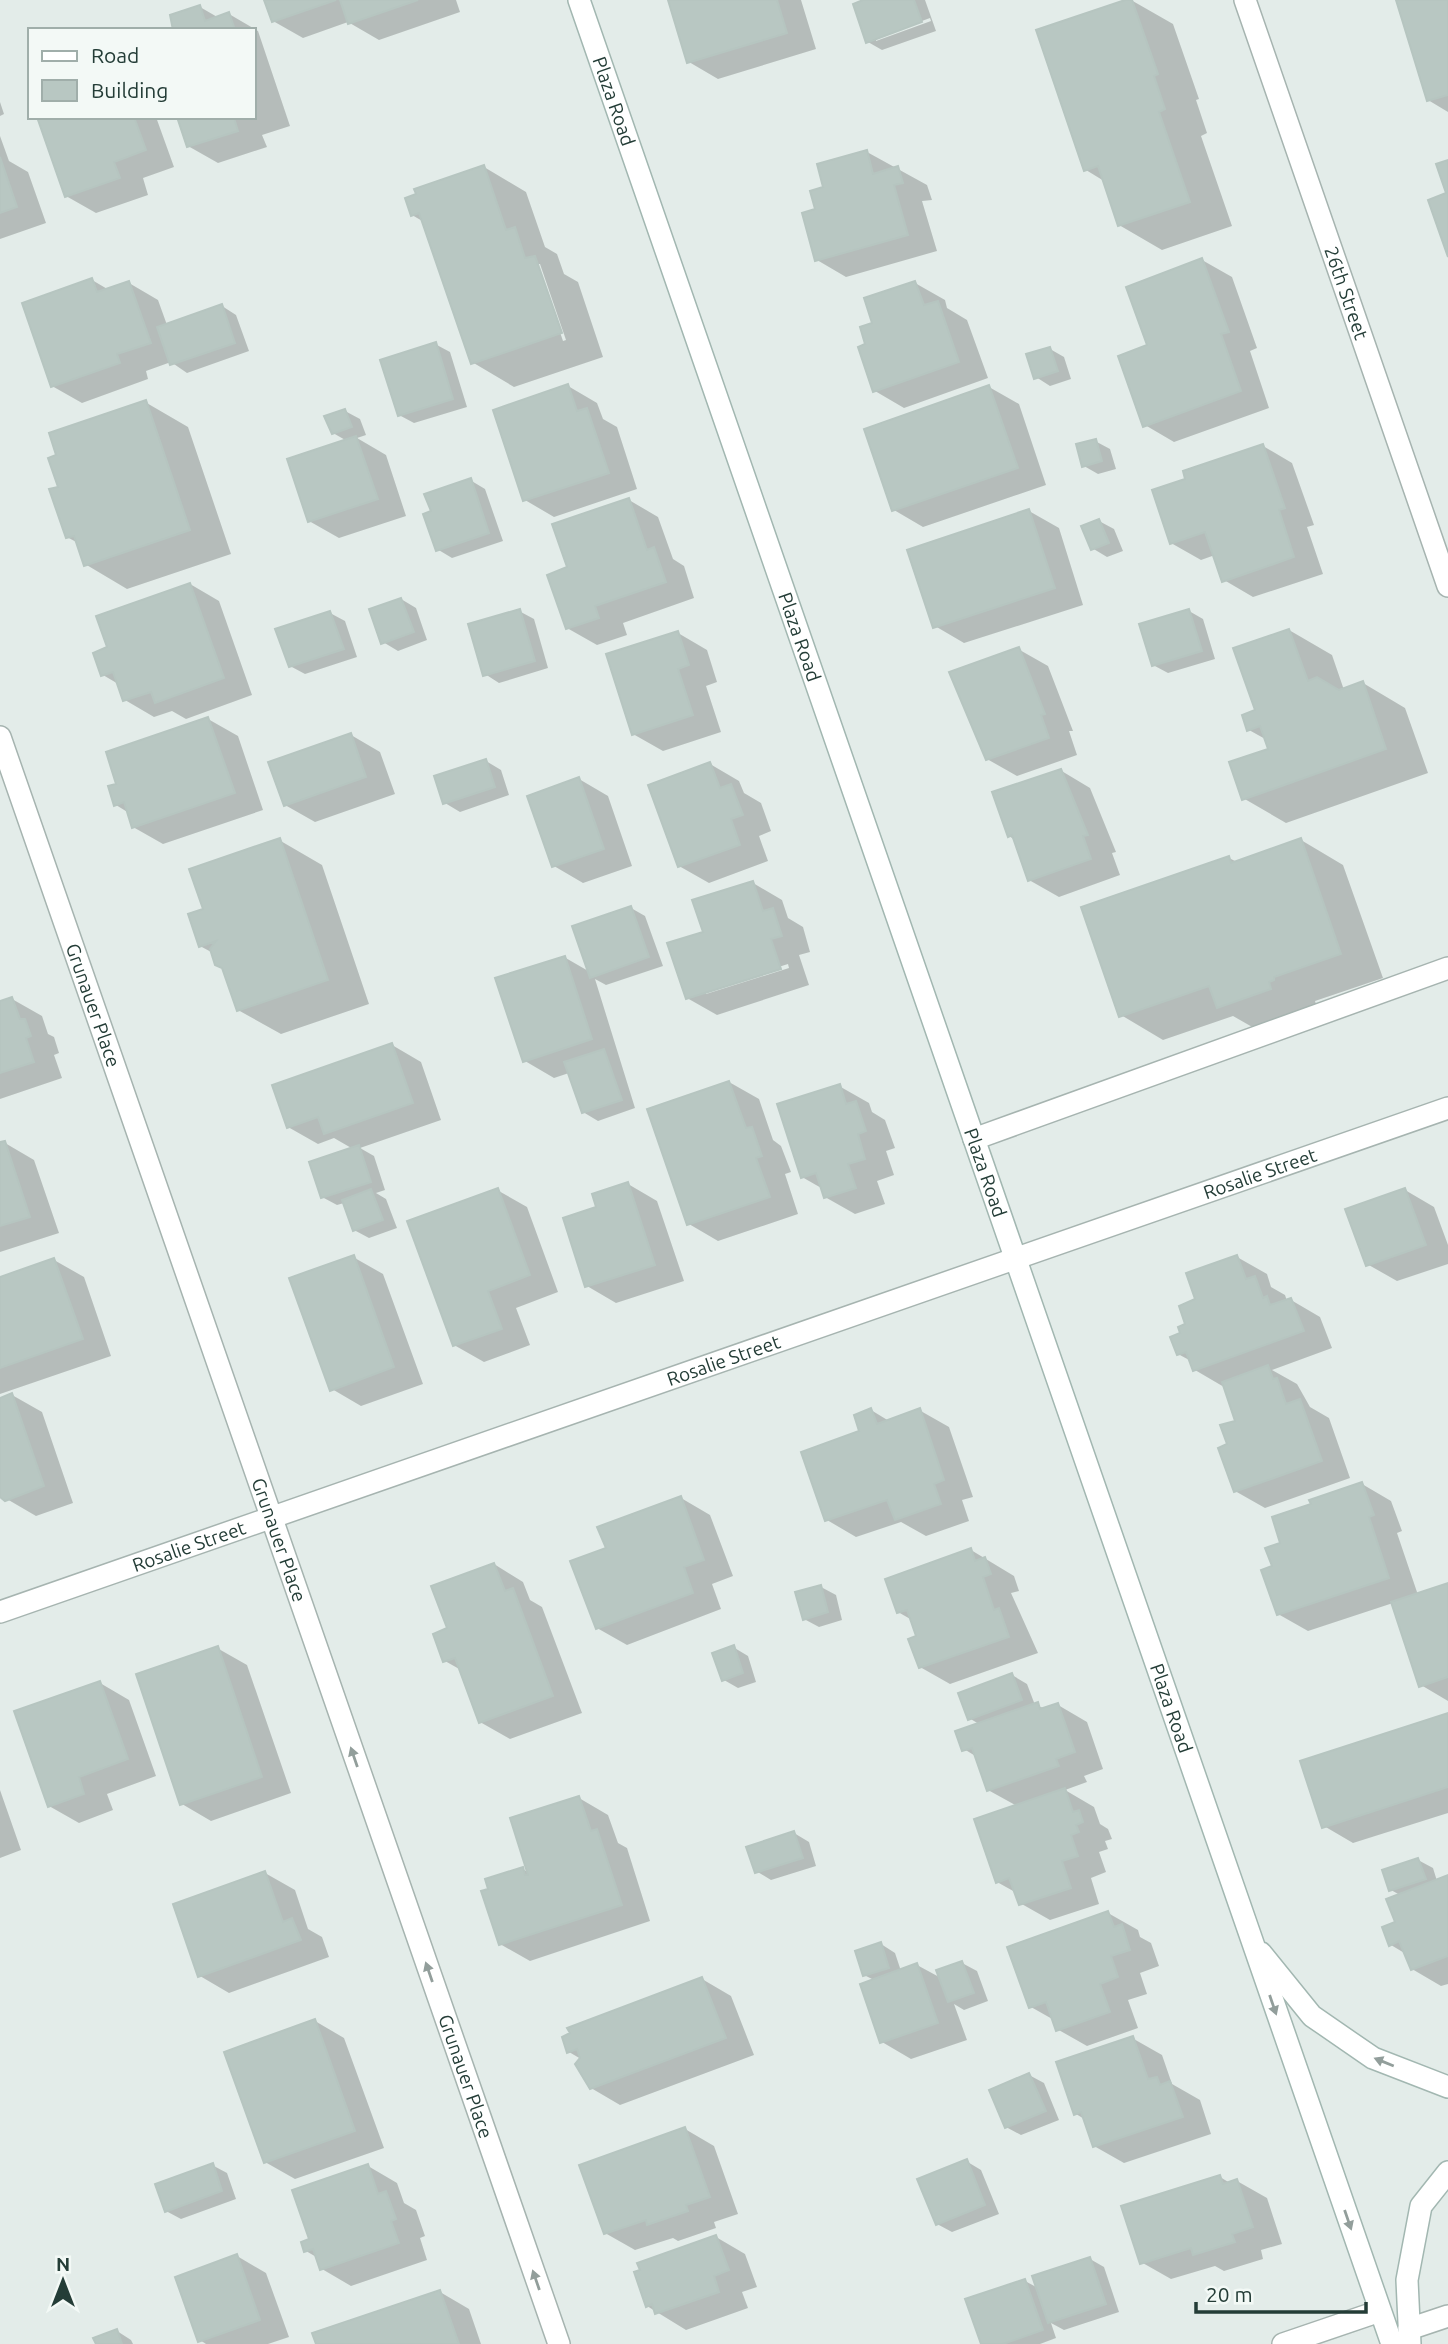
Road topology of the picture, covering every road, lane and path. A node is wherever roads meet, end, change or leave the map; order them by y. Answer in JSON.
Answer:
{"nodes":[{"id":1,"x":579,"y":0,"type":"edge"},
{"id":2,"x":1245,"y":0,"type":"edge"},
{"id":3,"x":1448,"y":586,"type":"edge"},
{"id":4,"x":0,"y":737,"type":"edge"},
{"id":5,"x":1448,"y":968,"type":"edge"},
{"id":6,"x":1448,"y":1108,"type":"edge"},
{"id":7,"x":974,"y":1139,"type":"junction"},
{"id":8,"x":1015,"y":1258,"type":"junction"},
{"id":9,"x":271,"y":1517,"type":"junction"},
{"id":10,"x":0,"y":1612,"type":"edge"},
{"id":11,"x":1251,"y":1940,"type":"junction"},
{"id":12,"x":1448,"y":2087,"type":"edge"},
{"id":13,"x":1448,"y":2172,"type":"edge"},
{"id":14,"x":1380,"y":2311,"type":"junction"},
{"id":15,"x":1448,"y":2316,"type":"edge"},
{"id":16,"x":1409,"y":2337,"type":"edge"},
{"id":17,"x":559,"y":2344,"type":"edge"},
{"id":18,"x":1283,"y":2344,"type":"edge"},
{"id":19,"x":1392,"y":2344,"type":"edge"}],
"edges":[{"from":1,"to":7,"type":"street","name":"Plaza Road"},
{"from":2,"to":3,"type":"street","name":"26th Street"},
{"from":4,"to":9,"type":"street","name":"Grunauer Place"},
{"from":5,"to":7,"type":"street"},
{"from":6,"to":8,"type":"street","name":"Rosalie Street"},
{"from":7,"to":8,"type":"street","name":"Plaza Road"},
{"from":8,"to":9,"type":"street","name":"Rosalie Street"},
{"from":8,"to":11,"type":"street","name":"Plaza Road"},
{"from":9,"to":10,"type":"street","name":"Rosalie Street"},
{"from":17,"to":9,"type":"street","name":"Grunauer Place","one_way":true},
{"from":12,"to":11,"type":"street","one_way":true},
{"from":11,"to":14,"type":"street","name":"Plaza Road","one_way":true},
{"from":13,"to":16,"type":"street"},
{"from":14,"to":18,"type":"street"},
{"from":14,"to":19,"type":"street","name":"Plaza Road"},
{"from":15,"to":16,"type":"street"}]}
